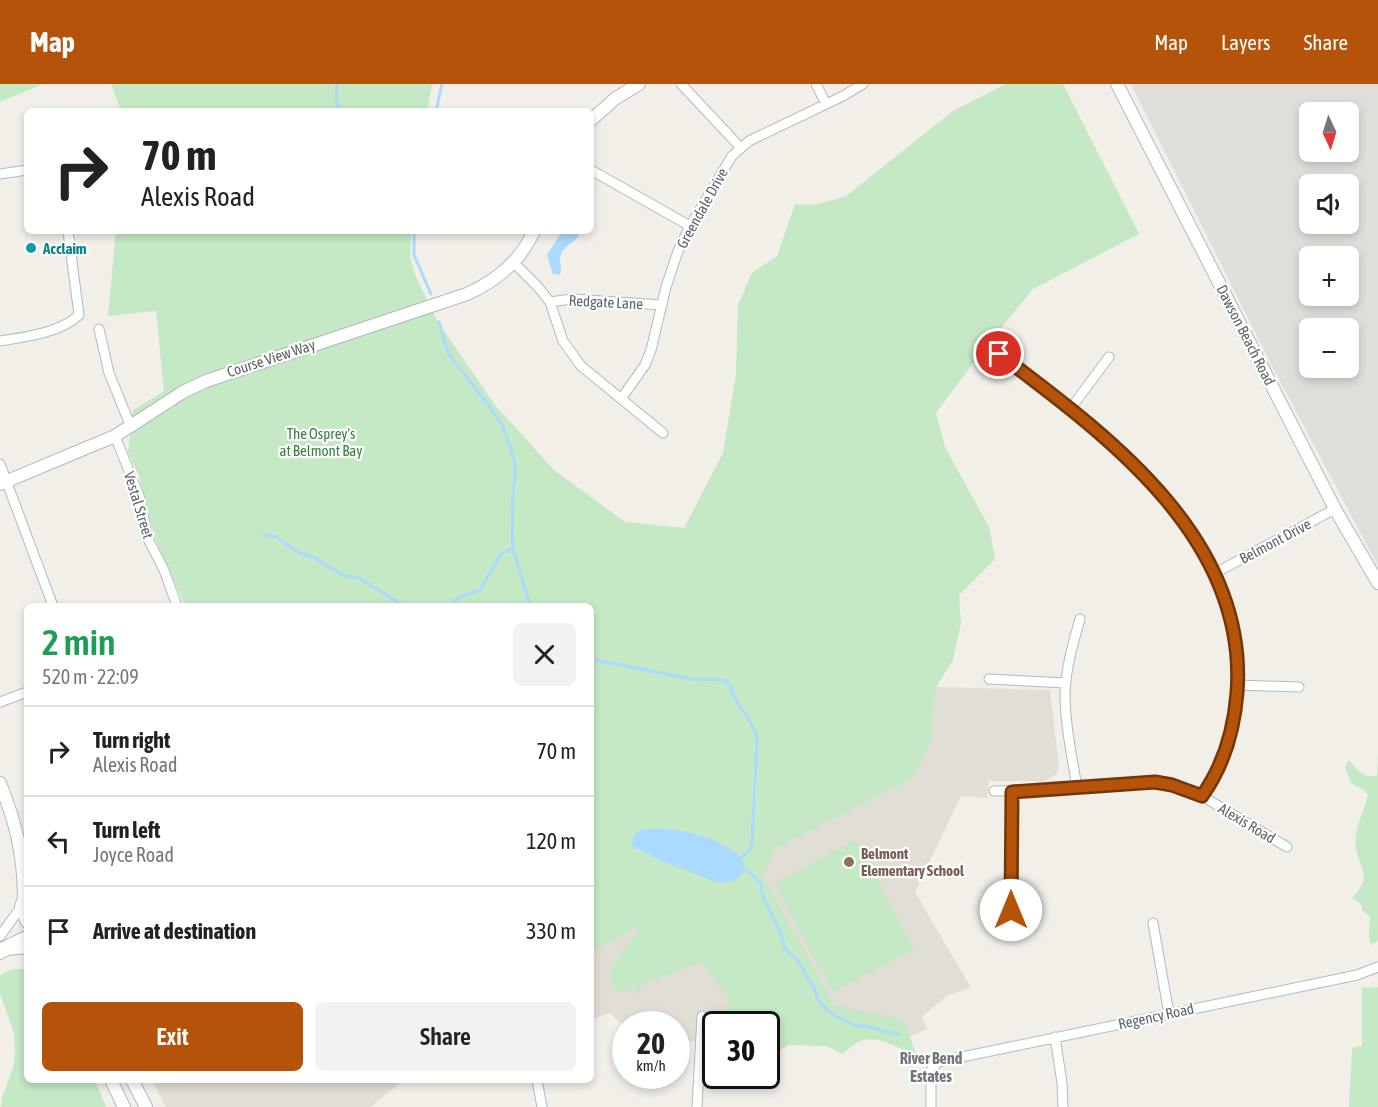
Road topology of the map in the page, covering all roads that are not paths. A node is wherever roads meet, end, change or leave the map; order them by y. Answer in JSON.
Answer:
{"nodes":[{"id":1,"x":639,"y":84,"type":"edge"},
{"id":2,"x":681,"y":84,"type":"edge"},
{"id":3,"x":816,"y":84,"type":"edge"},
{"id":4,"x":863,"y":84,"type":"edge"},
{"id":5,"x":1117,"y":84,"type":"edge"},
{"id":6,"x":825,"y":104,"type":"junction"},
{"id":7,"x":594,"y":117,"type":"edge"},
{"id":8,"x":741,"y":148,"type":"junction"},
{"id":9,"x":24,"y":170,"type":"edge"},
{"id":10,"x":594,"y":172,"type":"edge"},
{"id":11,"x":0,"y":174,"type":"edge"},
{"id":12,"x":690,"y":226,"type":"junction"},
{"id":13,"x":68,"y":234,"type":"edge"},
{"id":14,"x":532,"y":234,"type":"edge"},
{"id":15,"x":513,"y":262,"type":"junction"},
{"id":16,"x":550,"y":302,"type":"junction"},
{"id":17,"x":662,"y":305,"type":"junction"},
{"id":18,"x":99,"y":329,"type":"dead end"},
{"id":19,"x":0,"y":341,"type":"edge"},
{"id":20,"x":999,"y":354,"type":"dead end"},
{"id":21,"x":1109,"y":357,"type":"dead end"},
{"id":22,"x":621,"y":399,"type":"junction"},
{"id":23,"x":1071,"y":408,"type":"junction"},
{"id":24,"x":131,"y":427,"type":"junction"},
{"id":25,"x":663,"y":433,"type":"dead end"},
{"id":26,"x":115,"y":436,"type":"junction"},
{"id":27,"x":0,"y":464,"type":"edge"},
{"id":28,"x":3,"y":483,"type":"edge"},
{"id":29,"x":1335,"y":509,"type":"junction"},
{"id":30,"x":1215,"y":573,"type":"junction"},
{"id":31,"x":1378,"y":583,"type":"edge"},
{"id":32,"x":52,"y":603,"type":"edge"},
{"id":33,"x":176,"y":603,"type":"edge"},
{"id":34,"x":1080,"y":619,"type":"dead end"},
{"id":35,"x":988,"y":679,"type":"dead end"},
{"id":36,"x":1066,"y":683,"type":"junction"},
{"id":37,"x":1237,"y":685,"type":"junction"},
{"id":38,"x":1299,"y":687,"type":"dead end"},
{"id":39,"x":24,"y":693,"type":"edge"},
{"id":40,"x":0,"y":702,"type":"edge"},
{"id":41,"x":0,"y":783,"type":"edge"},
{"id":42,"x":1077,"y":787,"type":"junction"},
{"id":43,"x":994,"y":791,"type":"dead end"},
{"id":44,"x":1012,"y":792,"type":"junction"},
{"id":45,"x":1202,"y":796,"type":"junction"},
{"id":46,"x":13,"y":816,"type":"junction"},
{"id":47,"x":24,"y":835,"type":"edge"},
{"id":48,"x":1287,"y":847,"type":"dead end"},
{"id":49,"x":24,"y":898,"type":"edge"},
{"id":50,"x":1011,"y":910,"type":"dead end"},
{"id":51,"x":1153,"y":923,"type":"dead end"},
{"id":52,"x":0,"y":936,"type":"edge"},
{"id":53,"x":24,"y":936,"type":"edge"},
{"id":54,"x":24,"y":947,"type":"edge"},
{"id":55,"x":0,"y":948,"type":"edge"},
{"id":56,"x":0,"y":953,"type":"edge"},
{"id":57,"x":1378,"y":967,"type":"edge"},
{"id":58,"x":1169,"y":1014,"type":"junction"},
{"id":59,"x":702,"y":1016,"type":"dead end"},
{"id":60,"x":1055,"y":1038,"type":"junction"},
{"id":61,"x":112,"y":1083,"type":"edge"},
{"id":62,"x":134,"y":1083,"type":"edge"},
{"id":63,"x":538,"y":1083,"type":"edge"},
{"id":64,"x":124,"y":1107,"type":"edge"},
{"id":65,"x":146,"y":1107,"type":"edge"},
{"id":66,"x":542,"y":1107,"type":"edge"},
{"id":67,"x":697,"y":1107,"type":"edge"},
{"id":68,"x":931,"y":1107,"type":"edge"},
{"id":69,"x":1063,"y":1107,"type":"edge"}],
"edges":[{"from":1,"to":7,"type":"street"},
{"from":2,"to":8,"type":"street"},
{"from":3,"to":6,"type":"street"},
{"from":4,"to":6,"type":"street","name":"Greendale Drive"},
{"from":5,"to":29,"type":"street","name":"Dawson Beach Road"},
{"from":6,"to":8,"type":"street","name":"Greendale Drive"},
{"from":8,"to":12,"type":"street","name":"Greendale Drive"},
{"from":9,"to":11,"type":"street"},
{"from":10,"to":12,"type":"street"},
{"from":12,"to":17,"type":"street","name":"Greendale Drive"},
{"from":13,"to":19,"type":"street"},
{"from":14,"to":15,"type":"street","name":"Course View Way"},
{"from":15,"to":16,"type":"street"},
{"from":15,"to":24,"type":"street","name":"Course View Way"},
{"from":16,"to":17,"type":"street","name":"Redgate Lane"},
{"from":16,"to":22,"type":"street"},
{"from":17,"to":22,"type":"street","name":"Greendale Drive"},
{"from":18,"to":24,"type":"street"},
{"from":20,"to":23,"type":"street"},
{"from":21,"to":23,"type":"street"},
{"from":22,"to":25,"type":"street"},
{"from":23,"to":30,"type":"street"},
{"from":24,"to":26,"type":"street","name":"Course View Way"},
{"from":26,"to":28,"type":"street","name":"Course View Way"},
{"from":26,"to":33,"type":"street","name":"Vestal Street"},
{"from":27,"to":28,"type":"street"},
{"from":28,"to":32,"type":"street"},
{"from":29,"to":30,"type":"street","name":"Belmont Drive"},
{"from":29,"to":31,"type":"street","name":"Dawson Beach Road"},
{"from":30,"to":37,"type":"street"},
{"from":34,"to":36,"type":"street"},
{"from":35,"to":36,"type":"street"},
{"from":36,"to":42,"type":"street"},
{"from":37,"to":38,"type":"street"},
{"from":37,"to":45,"type":"street"},
{"from":39,"to":40,"type":"street"},
{"from":41,"to":46,"type":"street"},
{"from":42,"to":44,"type":"street","name":"Alexis Road"},
{"from":42,"to":45,"type":"street","name":"Alexis Road"},
{"from":43,"to":44,"type":"street","name":"Alexis Road"},
{"from":44,"to":50,"type":"street"},
{"from":45,"to":48,"type":"street","name":"Alexis Road"},
{"from":46,"to":47,"type":"street"},
{"from":46,"to":49,"type":"street"},
{"from":49,"to":52,"type":"street"},
{"from":51,"to":58,"type":"street"},
{"from":53,"to":55,"type":"street"},
{"from":54,"to":56,"type":"street"},
{"from":57,"to":58,"type":"street","name":"Regency Road"},
{"from":58,"to":60,"type":"street","name":"Regency Road"},
{"from":59,"to":67,"type":"street"},
{"from":60,"to":68,"type":"street","name":"Regency Road"},
{"from":60,"to":69,"type":"street"},
{"from":61,"to":64,"type":"street"},
{"from":62,"to":65,"type":"street"},
{"from":63,"to":66,"type":"street"}]}
